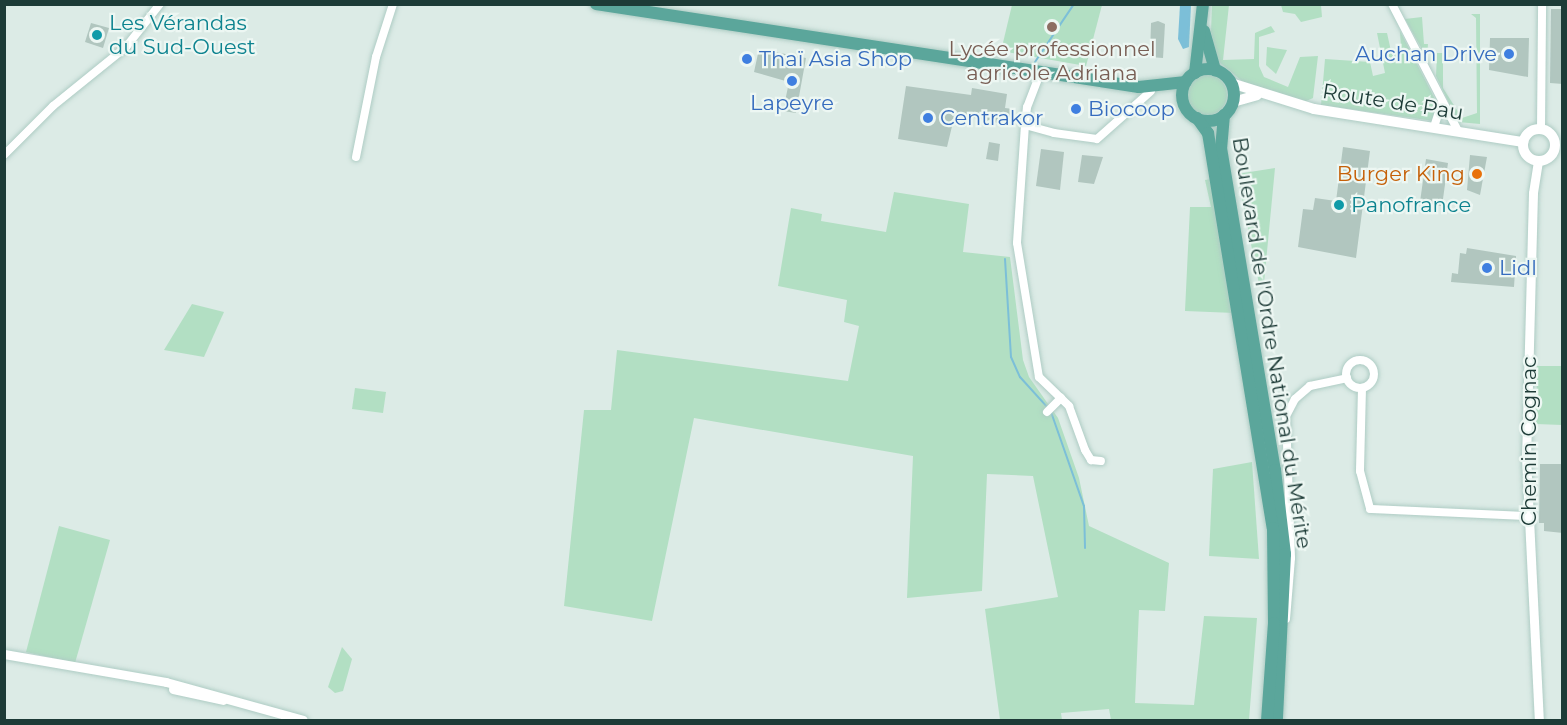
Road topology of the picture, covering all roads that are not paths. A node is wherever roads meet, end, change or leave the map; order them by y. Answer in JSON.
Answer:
{"nodes":[{"id":1,"x":160,"y":4,"type":"edge"},
{"id":2,"x":393,"y":4,"type":"edge"},
{"id":3,"x":596,"y":4,"type":"edge"},
{"id":4,"x":1203,"y":4,"type":"edge"},
{"id":5,"x":1392,"y":4,"type":"edge"},
{"id":6,"x":1542,"y":4,"type":"edge"},
{"id":7,"x":1202,"y":21,"type":"junction"},
{"id":8,"x":1215,"y":70,"type":"junction"},
{"id":9,"x":1041,"y":71,"type":"junction"},
{"id":10,"x":1195,"y":73,"type":"junction"},
{"id":11,"x":1186,"y":82,"type":"junction"},
{"id":12,"x":1231,"y":83,"type":"junction"},
{"id":13,"x":1145,"y":89,"type":"junction"},
{"id":14,"x":1257,"y":95,"type":"junction"},
{"id":15,"x":1183,"y":102,"type":"junction"},
{"id":16,"x":1233,"y":102,"type":"junction"},
{"id":17,"x":1442,"y":104,"type":"junction"},
{"id":18,"x":1224,"y":115,"type":"junction"},
{"id":19,"x":1197,"y":118,"type":"junction"},
{"id":20,"x":1025,"y":125,"type":"junction"},
{"id":21,"x":1434,"y":128,"type":"junction"},
{"id":22,"x":1541,"y":129,"type":"junction"},
{"id":23,"x":1458,"y":131,"type":"junction"},
{"id":24,"x":1558,"y":141,"type":"edge"},
{"id":25,"x":1523,"y":142,"type":"junction"},
{"id":26,"x":1557,"y":154,"type":"edge"},
{"id":27,"x":4,"y":155,"type":"edge"},
{"id":28,"x":356,"y":157,"type":"dead end"},
{"id":29,"x":1538,"y":161,"type":"junction"},
{"id":30,"x":1347,"y":378,"type":"junction"},
{"id":31,"x":1362,"y":388,"type":"junction"},
{"id":32,"x":1061,"y":398,"type":"junction"},
{"id":33,"x":1049,"y":411,"type":"dead end"},
{"id":34,"x":1101,"y":461,"type":"dead end"},
{"id":35,"x":1527,"y":516,"type":"junction"},
{"id":36,"x":1285,"y":624,"type":"junction"},
{"id":37,"x":4,"y":654,"type":"edge"},
{"id":38,"x":303,"y":720,"type":"edge"},
{"id":39,"x":1267,"y":720,"type":"edge"},
{"id":40,"x":1277,"y":720,"type":"edge"},
{"id":41,"x":1539,"y":720,"type":"edge"}],
"edges":[{"from":1,"to":27,"type":"street"},
{"from":2,"to":28,"type":"street"},
{"from":3,"to":9,"type":"main road"},
{"from":4,"to":7,"type":"main road"},
{"from":5,"to":17,"type":"street"},
{"from":6,"to":22,"type":"street"},
{"from":7,"to":8,"type":"main road"},
{"from":7,"to":10,"type":"main road"},
{"from":8,"to":10,"type":"main road"},
{"from":8,"to":12,"type":"main road","name":"Route de Pau"},
{"from":9,"to":13,"type":"main road"},
{"from":9,"to":20,"type":"street"},
{"from":10,"to":11,"type":"main road"},
{"from":11,"to":13,"type":"main road"},
{"from":11,"to":15,"type":"main road"},
{"from":12,"to":14,"type":"main road","name":"Route de Pau"},
{"from":12,"to":16,"type":"main road"},
{"from":13,"to":15,"type":"main road"},
{"from":13,"to":20,"type":"street"},
{"from":14,"to":16,"type":"main road"},
{"from":14,"to":21,"type":"main road","name":"Route de Pau"},
{"from":15,"to":19,"type":"main road"},
{"from":16,"to":18,"type":"main road"},
{"from":17,"to":21,"type":"street"},
{"from":17,"to":23,"type":"street"},
{"from":18,"to":19,"type":"main road"},
{"from":18,"to":36,"type":"main road","name":"Boulevard de l'Ordre National du Mérite"},
{"from":19,"to":39,"type":"main road","name":"Boulevard de l'Ordre National du Mérite"},
{"from":20,"to":32,"type":"street"},
{"from":21,"to":23,"type":"main road","name":"Route de Pau"},
{"from":22,"to":24,"type":"main road"},
{"from":22,"to":25,"type":"main road"},
{"from":23,"to":25,"type":"main road","name":"Route de Pau"},
{"from":24,"to":26,"type":"main road"},
{"from":25,"to":29,"type":"main road"},
{"from":26,"to":29,"type":"main road"},
{"from":29,"to":35,"type":"street","name":"Chemin Cognac"},
{"from":30,"to":31,"type":"street"},
{"from":30,"to":31,"type":"street"},
{"from":30,"to":36,"type":"street"},
{"from":31,"to":35,"type":"street"},
{"from":32,"to":33,"type":"street"},
{"from":32,"to":34,"type":"street"},
{"from":35,"to":41,"type":"street","name":"Chemin Cognac"},
{"from":36,"to":40,"type":"main road","name":"Boulevard de l'Ordre National du Mérite"},
{"from":37,"to":38,"type":"street"}]}
